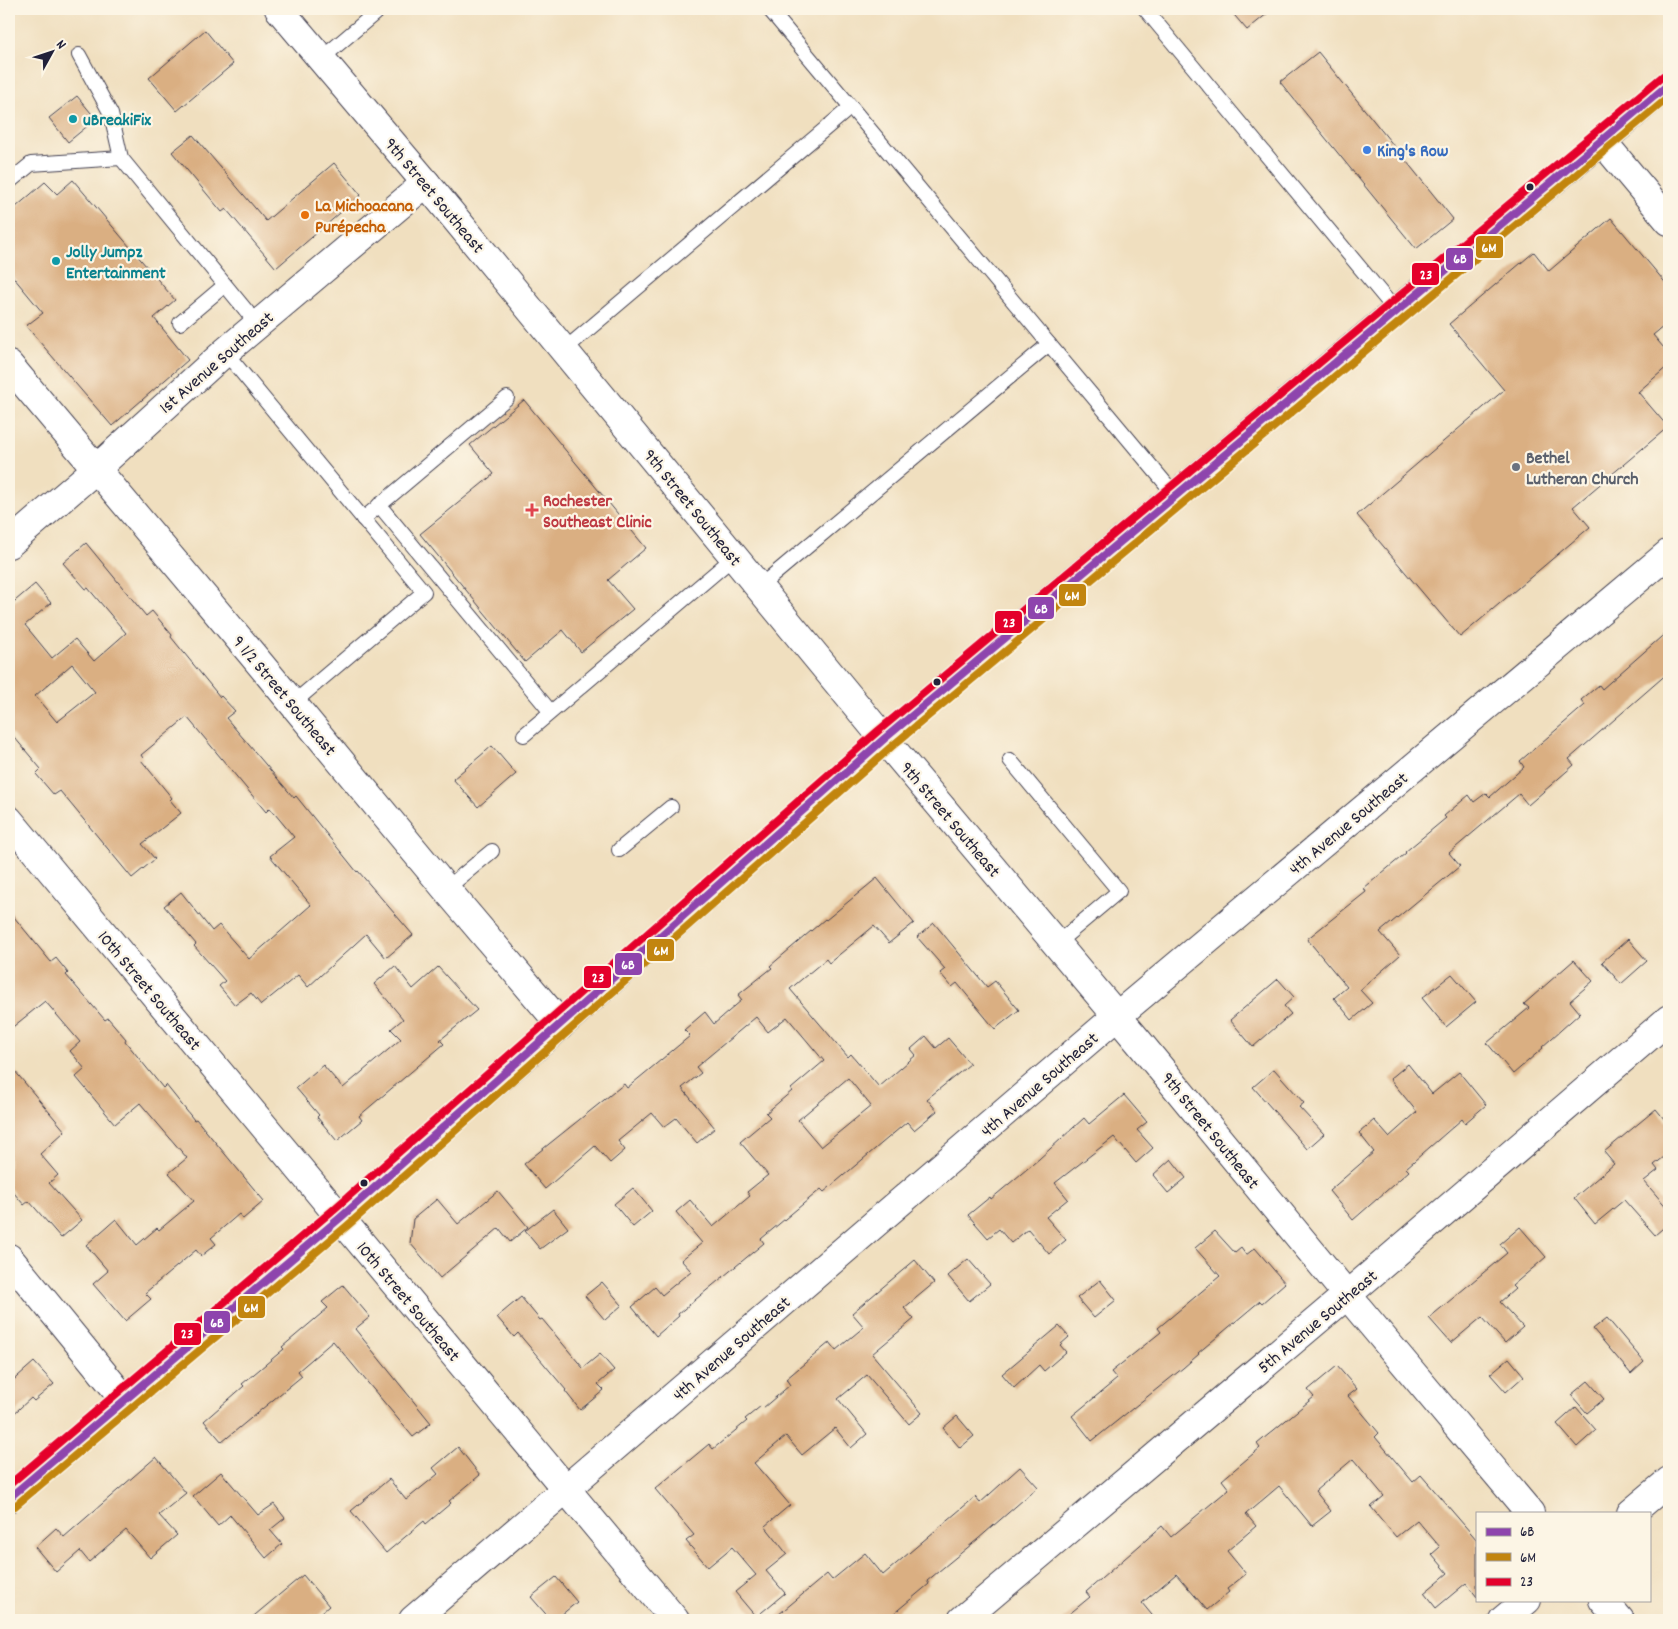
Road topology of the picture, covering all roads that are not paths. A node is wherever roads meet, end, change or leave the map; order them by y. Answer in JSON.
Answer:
{"nodes":[{"id":1,"x":279,"y":9,"type":"edge"},
{"id":2,"x":380,"y":9,"type":"edge"},
{"id":3,"x":769,"y":9,"type":"edge"},
{"id":4,"x":1145,"y":9,"type":"edge"},
{"id":5,"x":80,"y":55,"type":"dead end"},
{"id":6,"x":321,"y":59,"type":"junction"},
{"id":7,"x":1669,"y":84,"type":"edge"},
{"id":8,"x":851,"y":107,"type":"junction"},
{"id":9,"x":1602,"y":141,"type":"junction"},
{"id":10,"x":121,"y":158,"type":"junction"},
{"id":11,"x":9,"y":182,"type":"edge"},
{"id":12,"x":426,"y":183,"type":"junction"},
{"id":13,"x":1669,"y":221,"type":"edge"},
{"id":14,"x":224,"y":285,"type":"junction"},
{"id":15,"x":1396,"y":311,"type":"junction"},
{"id":16,"x":180,"y":323,"type":"dead end"},
{"id":17,"x":258,"y":325,"type":"junction"},
{"id":18,"x":1049,"y":344,"type":"junction"},
{"id":19,"x":564,"y":350,"type":"junction"},
{"id":20,"x":225,"y":352,"type":"junction"},
{"id":21,"x":9,"y":365,"type":"edge"},
{"id":22,"x":506,"y":398,"type":"dead end"},
{"id":23,"x":96,"y":469,"type":"junction"},
{"id":24,"x":1176,"y":496,"type":"junction"},
{"id":25,"x":379,"y":505,"type":"junction"},
{"id":26,"x":363,"y":519,"type":"junction"},
{"id":27,"x":9,"y":544,"type":"edge"},
{"id":28,"x":1669,"y":553,"type":"edge"},
{"id":29,"x":734,"y":557,"type":"junction"},
{"id":30,"x":759,"y":587,"type":"junction"},
{"id":31,"x":292,"y":704,"type":"junction"},
{"id":32,"x":550,"y":712,"type":"junction"},
{"id":33,"x":524,"y":735,"type":"dead end"},
{"id":34,"x":884,"y":739,"type":"junction"},
{"id":35,"x":1010,"y":760,"type":"dead end"},
{"id":36,"x":670,"y":807,"type":"dead end"},
{"id":37,"x":9,"y":820,"type":"edge"},
{"id":38,"x":619,"y":850,"type":"dead end"},
{"id":39,"x":492,"y":851,"type":"dead end"},
{"id":40,"x":446,"y":890,"type":"junction"},
{"id":41,"x":1056,"y":944,"type":"junction"},
{"id":42,"x":1118,"y":1016,"type":"junction"},
{"id":43,"x":1669,"y":1019,"type":"edge"},
{"id":44,"x":561,"y":1025,"type":"junction"},
{"id":45,"x":340,"y":1218,"type":"junction"},
{"id":46,"x":9,"y":1258,"type":"edge"},
{"id":47,"x":1347,"y":1295,"type":"junction"},
{"id":48,"x":125,"y":1400,"type":"junction"},
{"id":49,"x":1669,"y":1481,"type":"edge"},
{"id":50,"x":567,"y":1490,"type":"junction"},
{"id":51,"x":9,"y":1498,"type":"edge"},
{"id":52,"x":1529,"y":1512,"type":"edge"},
{"id":53,"x":1633,"y":1512,"type":"edge"},
{"id":54,"x":1525,"y":1602,"type":"edge"},
{"id":55,"x":1605,"y":1602,"type":"edge"},
{"id":56,"x":412,"y":1620,"type":"edge"},
{"id":57,"x":675,"y":1620,"type":"edge"},
{"id":58,"x":962,"y":1620,"type":"edge"},
{"id":59,"x":1503,"y":1620,"type":"edge"},
{"id":60,"x":1620,"y":1620,"type":"edge"}],
"edges":[{"from":1,"to":6,"type":"street","name":"9th Street Southeast"},
{"from":2,"to":6,"type":"lane"},
{"from":3,"to":8,"type":"lane"},
{"from":4,"to":15,"type":"lane"},
{"from":5,"to":10,"type":"lane"},
{"from":6,"to":12,"type":"street","name":"9th Street Southeast"},
{"from":7,"to":9,"type":"street"},
{"from":8,"to":18,"type":"lane"},
{"from":8,"to":19,"type":"lane"},
{"from":9,"to":13,"type":"street"},
{"from":9,"to":15,"type":"street"},
{"from":10,"to":11,"type":"lane"},
{"from":10,"to":14,"type":"lane"},
{"from":12,"to":17,"type":"street","name":"1st Avenue Southeast"},
{"from":12,"to":19,"type":"street","name":"9th Street Southeast"},
{"from":14,"to":16,"type":"lane"},
{"from":14,"to":17,"type":"lane"},
{"from":15,"to":24,"type":"street"},
{"from":17,"to":20,"type":"street","name":"1st Avenue Southeast"},
{"from":18,"to":24,"type":"lane"},
{"from":18,"to":30,"type":"lane"},
{"from":19,"to":29,"type":"street","name":"9th Street Southeast"},
{"from":20,"to":23,"type":"street","name":"1st Avenue Southeast"},
{"from":20,"to":26,"type":"lane"},
{"from":21,"to":23,"type":"street","name":"9 1/2 Street Southeast"},
{"from":22,"to":25,"type":"lane"},
{"from":23,"to":27,"type":"street","name":"1st Avenue Southeast"},
{"from":23,"to":31,"type":"street","name":"9 1/2 Street Southeast"},
{"from":24,"to":34,"type":"street"},
{"from":25,"to":26,"type":"lane"},
{"from":25,"to":32,"type":"lane"},
{"from":26,"to":31,"type":"lane"},
{"from":28,"to":42,"type":"street","name":"4th Avenue Southeast"},
{"from":29,"to":30,"type":"street","name":"9th Street Southeast"},
{"from":29,"to":32,"type":"lane"},
{"from":30,"to":34,"type":"street","name":"9th Street Southeast"},
{"from":31,"to":40,"type":"street","name":"9 1/2 Street Southeast"},
{"from":32,"to":33,"type":"lane"},
{"from":34,"to":41,"type":"street","name":"9th Street Southeast"},
{"from":34,"to":44,"type":"street"},
{"from":35,"to":41,"type":"lane"},
{"from":36,"to":38,"type":"lane"},
{"from":37,"to":45,"type":"street","name":"10th Street Southeast"},
{"from":39,"to":40,"type":"lane"},
{"from":40,"to":44,"type":"street","name":"9 1/2 Street Southeast"},
{"from":41,"to":42,"type":"street","name":"9th Street Southeast"},
{"from":42,"to":47,"type":"street","name":"9th Street Southeast"},
{"from":42,"to":50,"type":"street","name":"4th Avenue Southeast"},
{"from":43,"to":47,"type":"street","name":"5th Avenue Southeast"},
{"from":44,"to":45,"type":"street"},
{"from":45,"to":48,"type":"street"},
{"from":45,"to":50,"type":"street","name":"10th Street Southeast"},
{"from":46,"to":48,"type":"street"},
{"from":47,"to":52,"type":"street","name":"9th Street Southeast"},
{"from":47,"to":58,"type":"street","name":"5th Avenue Southeast"},
{"from":48,"to":51,"type":"street"},
{"from":49,"to":53,"type":"street"},
{"from":50,"to":56,"type":"street","name":"4th Avenue Southeast"},
{"from":50,"to":57,"type":"street","name":"10th Street Southeast"},
{"from":54,"to":59,"type":"street"},
{"from":55,"to":60,"type":"street"}]}
